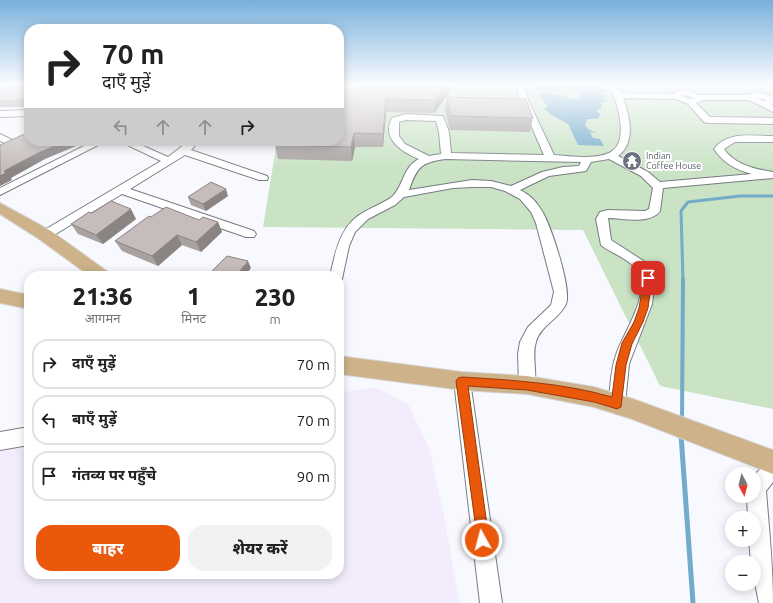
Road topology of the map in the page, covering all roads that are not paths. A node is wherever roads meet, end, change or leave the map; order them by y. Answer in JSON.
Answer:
{"nodes":[{"id":1,"x":24,"y":113,"type":"edge"},
{"id":2,"x":530,"y":113,"type":"edge"},
{"id":3,"x":623,"y":113,"type":"edge"},
{"id":4,"x":703,"y":113,"type":"edge"},
{"id":5,"x":0,"y":114,"type":"edge"},
{"id":6,"x":773,"y":121,"type":"edge"},
{"id":7,"x":0,"y":138,"type":"edge"},
{"id":8,"x":773,"y":139,"type":"edge"},
{"id":9,"x":91,"y":146,"type":"edge"},
{"id":10,"x":135,"y":146,"type":"edge"},
{"id":11,"x":189,"y":146,"type":"edge"},
{"id":12,"x":0,"y":150,"type":"edge"},
{"id":13,"x":184,"y":151,"type":"junction"},
{"id":14,"x":446,"y":156,"type":"junction"},
{"id":15,"x":610,"y":156,"type":"junction"},
{"id":16,"x":426,"y":158,"type":"junction"},
{"id":17,"x":550,"y":158,"type":"junction"},
{"id":18,"x":588,"y":158,"type":"junction"},
{"id":19,"x":169,"y":161,"type":"junction"},
{"id":20,"x":772,"y":175,"type":"edge"},
{"id":21,"x":263,"y":178,"type":"dead end"},
{"id":22,"x":122,"y":190,"type":"junction"},
{"id":23,"x":512,"y":190,"type":"junction"},
{"id":24,"x":657,"y":190,"type":"junction"},
{"id":25,"x":0,"y":192,"type":"edge"},
{"id":26,"x":399,"y":196,"type":"junction"},
{"id":27,"x":0,"y":208,"type":"edge"},
{"id":28,"x":250,"y":234,"type":"dead end"},
{"id":29,"x":45,"y":235,"type":"junction"},
{"id":30,"x":95,"y":271,"type":"edge"},
{"id":31,"x":338,"y":271,"type":"edge"},
{"id":32,"x":0,"y":296,"type":"edge"},
{"id":33,"x":24,"y":301,"type":"edge"},
{"id":34,"x":344,"y":366,"type":"edge"},
{"id":35,"x":462,"y":381,"type":"junction"},
{"id":36,"x":527,"y":386,"type":"junction"},
{"id":37,"x":625,"y":406,"type":"junction"},
{"id":38,"x":24,"y":437,"type":"edge"},
{"id":39,"x":0,"y":441,"type":"edge"},
{"id":40,"x":773,"y":462,"type":"edge"},
{"id":41,"x":773,"y":472,"type":"edge"},
{"id":42,"x":491,"y":603,"type":"edge"},
{"id":43,"x":770,"y":603,"type":"edge"}],
"edges":[{"from":1,"to":5,"type":"street"},
{"from":2,"to":17,"type":"street"},
{"from":3,"to":15,"type":"street"},
{"from":4,"to":6,"type":"street"},
{"from":7,"to":12,"type":"street"},
{"from":8,"to":20,"type":"street"},
{"from":9,"to":25,"type":"street"},
{"from":10,"to":19,"type":"street"},
{"from":11,"to":13,"type":"street"},
{"from":13,"to":19,"type":"street"},
{"from":13,"to":21,"type":"street"},
{"from":14,"to":16,"type":"street"},
{"from":14,"to":16,"type":"street"},
{"from":14,"to":17,"type":"street"},
{"from":15,"to":18,"type":"street"},
{"from":15,"to":24,"type":"street"},
{"from":16,"to":26,"type":"street"},
{"from":17,"to":18,"type":"street"},
{"from":18,"to":23,"type":"street"},
{"from":19,"to":22,"type":"street"},
{"from":20,"to":24,"type":"street"},
{"from":22,"to":28,"type":"street"},
{"from":22,"to":29,"type":"street"},
{"from":23,"to":26,"type":"street"},
{"from":23,"to":36,"type":"street"},
{"from":24,"to":37,"type":"street"},
{"from":26,"to":31,"type":"street"},
{"from":27,"to":29,"type":"main road"},
{"from":29,"to":30,"type":"main road"},
{"from":32,"to":33,"type":"main road"},
{"from":34,"to":35,"type":"main road"},
{"from":35,"to":36,"type":"main road"},
{"from":35,"to":42,"type":"street"},
{"from":36,"to":37,"type":"main road"},
{"from":37,"to":40,"type":"main road"},
{"from":38,"to":39,"type":"street"},
{"from":41,"to":43,"type":"street"}]}
